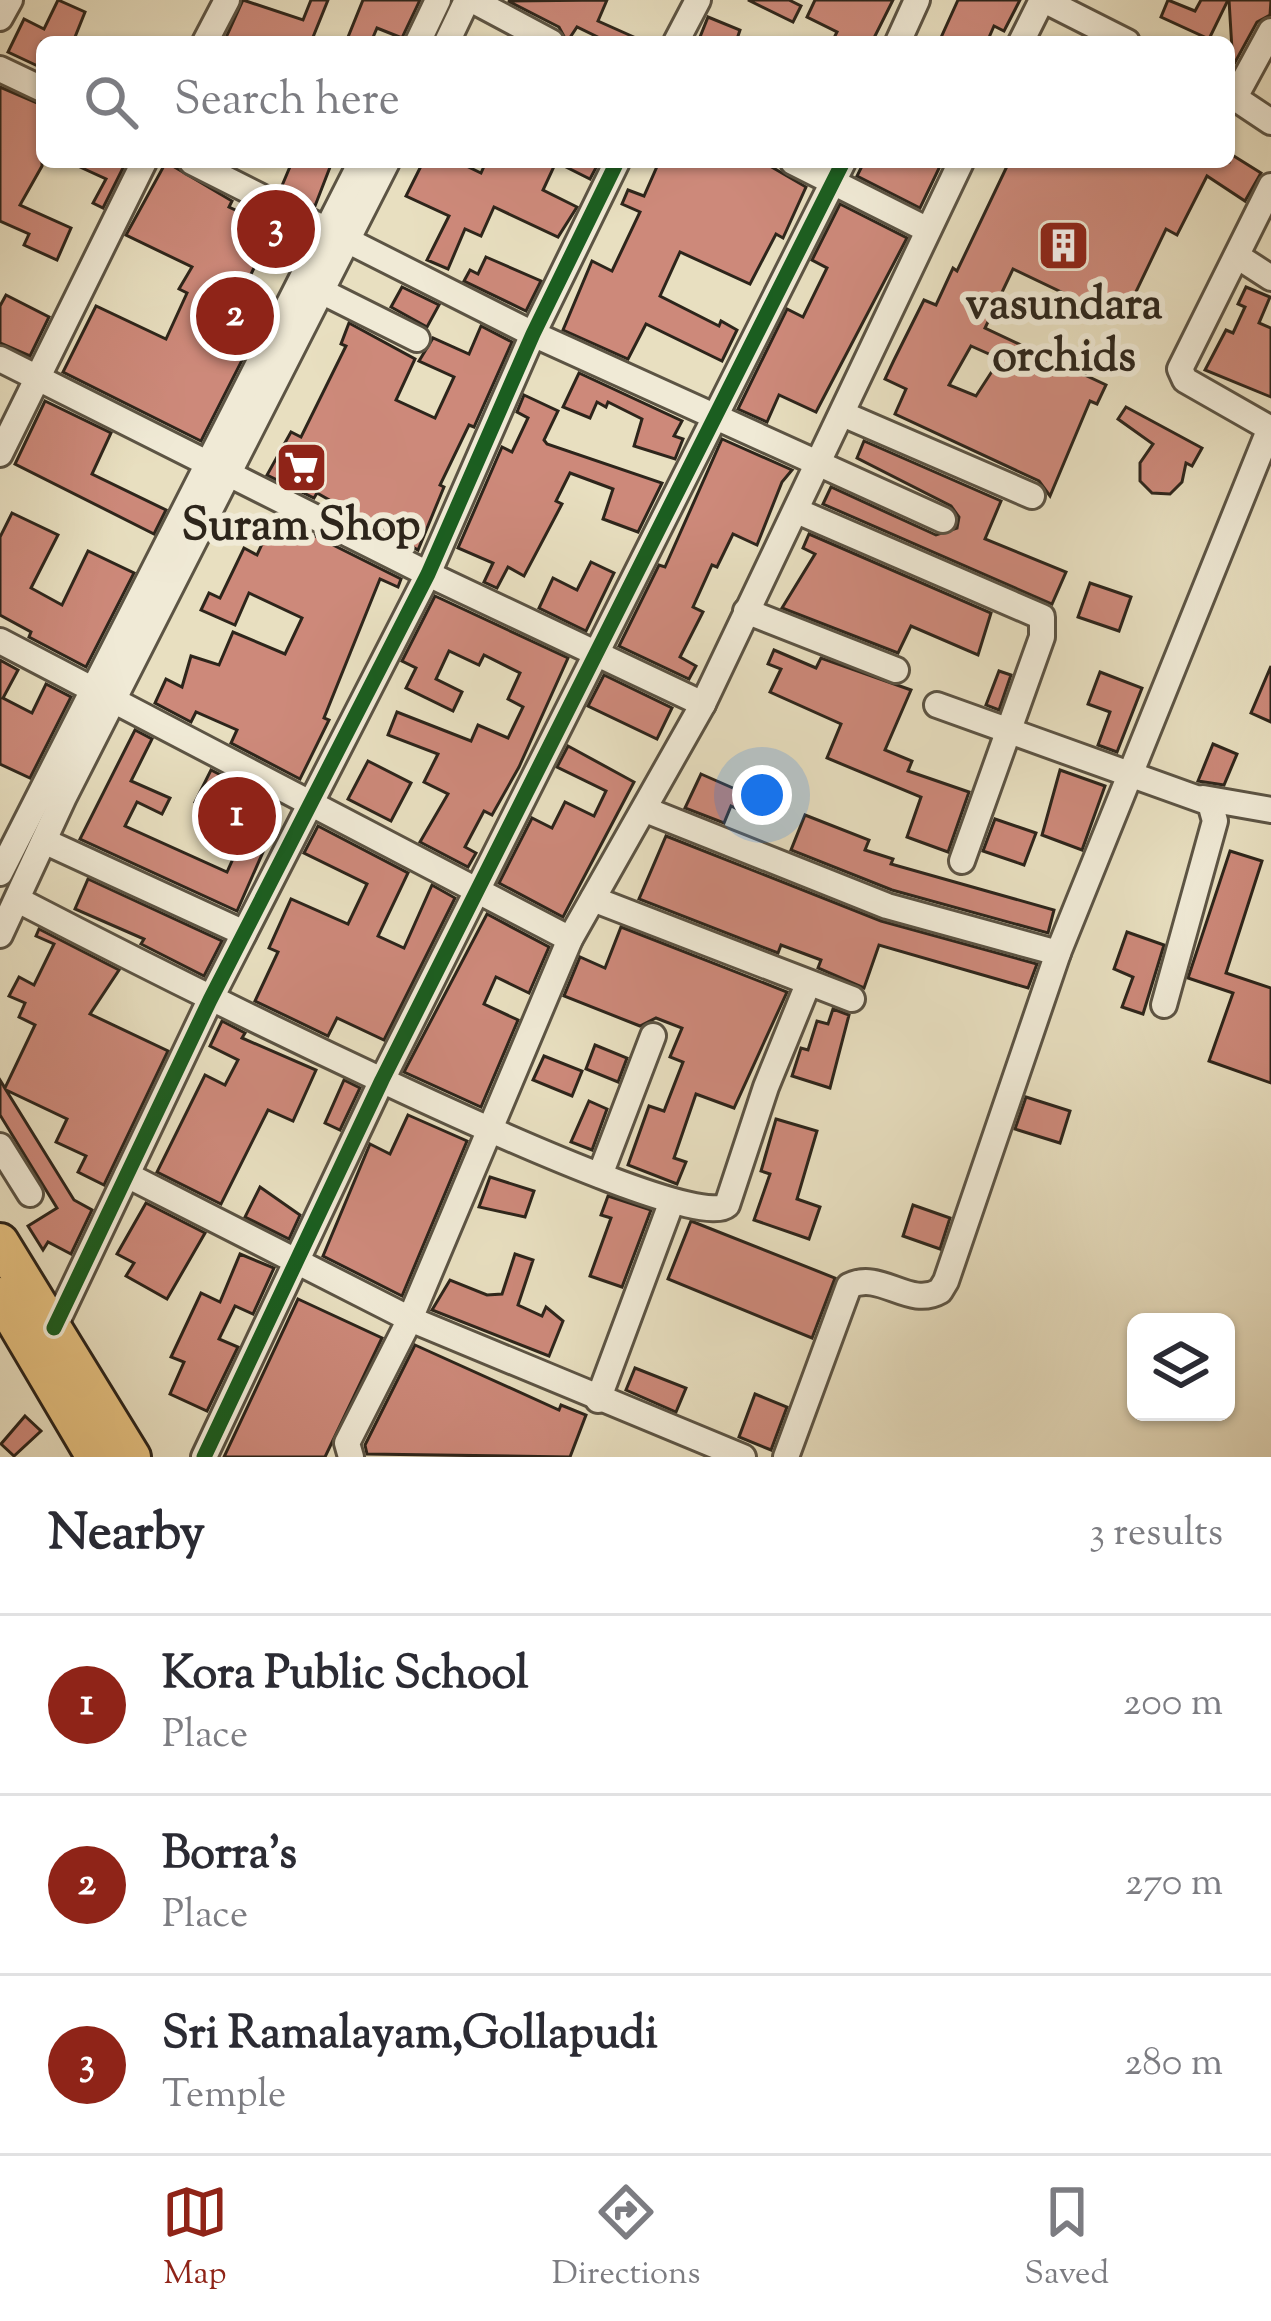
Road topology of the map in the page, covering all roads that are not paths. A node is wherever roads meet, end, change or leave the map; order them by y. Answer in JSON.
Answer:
{"nodes":[{"id":1,"x":10,"y":0,"type":"edge"},
{"id":2,"x":226,"y":0,"type":"edge"},
{"id":3,"x":438,"y":0,"type":"edge"},
{"id":4,"x":470,"y":0,"type":"edge"},
{"id":5,"x":698,"y":0,"type":"edge"},
{"id":6,"x":917,"y":0,"type":"edge"},
{"id":7,"x":1043,"y":0,"type":"edge"},
{"id":8,"x":0,"y":18,"type":"edge"},
{"id":9,"x":1271,"y":31,"type":"edge"},
{"id":10,"x":208,"y":36,"type":"edge"},
{"id":11,"x":421,"y":36,"type":"edge"},
{"id":12,"x":450,"y":36,"type":"edge"},
{"id":13,"x":539,"y":36,"type":"edge"},
{"id":14,"x":679,"y":36,"type":"edge"},
{"id":15,"x":901,"y":36,"type":"edge"},
{"id":16,"x":1024,"y":36,"type":"edge"},
{"id":17,"x":1114,"y":36,"type":"edge"},
{"id":18,"x":0,"y":69,"type":"edge"},
{"id":19,"x":36,"y":86,"type":"edge"},
{"id":20,"x":1235,"y":91,"type":"edge"},
{"id":21,"x":1235,"y":98,"type":"edge"},
{"id":22,"x":1271,"y":122,"type":"edge"},
{"id":23,"x":141,"y":168,"type":"edge"},
{"id":24,"x":204,"y":168,"type":"edge"},
{"id":25,"x":359,"y":168,"type":"edge"},
{"id":26,"x":383,"y":168,"type":"edge"},
{"id":27,"x":614,"y":168,"type":"edge"},
{"id":28,"x":958,"y":168,"type":"edge"},
{"id":29,"x":838,"y":172,"type":"edge"},
{"id":30,"x":1271,"y":186,"type":"edge"},
{"id":31,"x":928,"y":230,"type":"junction"},
{"id":32,"x":338,"y":238,"type":"junction"},
{"id":33,"x":1238,"y":256,"type":"junction"},
{"id":34,"x":1271,"y":278,"type":"edge"},
{"id":35,"x":322,"y":292,"type":"junction"},
{"id":36,"x":533,"y":334,"type":"junction"},
{"id":37,"x":417,"y":339,"type":"dead end"},
{"id":38,"x":0,"y":359,"type":"edge"},
{"id":39,"x":38,"y":378,"type":"junction"},
{"id":40,"x":844,"y":415,"type":"junction"},
{"id":41,"x":714,"y":419,"type":"junction"},
{"id":42,"x":1271,"y":428,"type":"edge"},
{"id":43,"x":0,"y":454,"type":"edge"},
{"id":44,"x":820,"y":467,"type":"junction"},
{"id":45,"x":221,"y":470,"type":"junction"},
{"id":46,"x":1032,"y":496,"type":"dead end"},
{"id":47,"x":797,"y":511,"type":"junction"},
{"id":48,"x":943,"y":520,"type":"dead end"},
{"id":49,"x":428,"y":574,"type":"junction"},
{"id":50,"x":746,"y":611,"type":"junction"},
{"id":51,"x":0,"y":641,"type":"edge"},
{"id":52,"x":595,"y":651,"type":"junction"},
{"id":53,"x":896,"y":670,"type":"dead end"},
{"id":54,"x":106,"y":696,"type":"junction"},
{"id":55,"x":703,"y":704,"type":"junction"},
{"id":56,"x":937,"y":705,"type":"dead end"},
{"id":57,"x":1006,"y":732,"type":"junction"},
{"id":58,"x":1127,"y":775,"type":"junction"},
{"id":59,"x":1203,"y":798,"type":"junction"},
{"id":60,"x":311,"y":802,"type":"junction"},
{"id":61,"x":1271,"y":810,"type":"edge"},
{"id":62,"x":646,"y":811,"type":"junction"},
{"id":63,"x":44,"y":841,"type":"junction"},
{"id":64,"x":962,"y":861,"type":"dead end"},
{"id":65,"x":0,"y":873,"type":"edge"},
{"id":66,"x":478,"y":890,"type":"junction"},
{"id":67,"x":593,"y":899,"type":"junction"},
{"id":68,"x":18,"y":900,"type":"junction"},
{"id":69,"x":244,"y":934,"type":"junction"},
{"id":70,"x":0,"y":935,"type":"edge"},
{"id":71,"x":571,"y":939,"type":"junction"},
{"id":72,"x":1058,"y":952,"type":"junction"},
{"id":73,"x":808,"y":984,"type":"junction"},
{"id":74,"x":853,"y":999,"type":"dead end"},
{"id":75,"x":210,"y":1000,"type":"junction"},
{"id":76,"x":1164,"y":1005,"type":"dead end"},
{"id":77,"x":653,"y":1036,"type":"dead end"},
{"id":78,"x":382,"y":1080,"type":"junction"},
{"id":79,"x":492,"y":1129,"type":"junction"},
{"id":80,"x":0,"y":1146,"type":"edge"},
{"id":81,"x":127,"y":1175,"type":"junction"},
{"id":82,"x":600,"y":1175,"type":"junction"},
{"id":83,"x":30,"y":1194,"type":"dead end"},
{"id":84,"x":672,"y":1201,"type":"junction"},
{"id":85,"x":0,"y":1242,"type":"edge"},
{"id":86,"x":293,"y":1261,"type":"junction"},
{"id":87,"x":0,"y":1296,"type":"edge"},
{"id":88,"x":410,"y":1319,"type":"junction"},
{"id":89,"x":54,"y":1328,"type":"junction"},
{"id":90,"x":598,"y":1400,"type":"junction"},
{"id":91,"x":349,"y":1450,"type":"edge"},
{"id":92,"x":95,"y":1457,"type":"edge"},
{"id":93,"x":132,"y":1457,"type":"edge"},
{"id":94,"x":204,"y":1457,"type":"edge"},
{"id":95,"x":743,"y":1457,"type":"edge"},
{"id":96,"x":786,"y":1457,"type":"edge"}],
"edges":[{"from":1,"to":8,"type":"street"},
{"from":2,"to":10,"type":"street"},
{"from":3,"to":11,"type":"street"},
{"from":4,"to":12,"type":"street"},
{"from":4,"to":13,"type":"street"},
{"from":5,"to":14,"type":"street"},
{"from":6,"to":15,"type":"street"},
{"from":7,"to":16,"type":"street"},
{"from":7,"to":17,"type":"street"},
{"from":9,"to":20,"type":"street"},
{"from":18,"to":19,"type":"street"},
{"from":21,"to":22,"type":"street"},
{"from":23,"to":39,"type":"street"},
{"from":24,"to":32,"type":"street"},
{"from":25,"to":32,"type":"street"},
{"from":26,"to":32,"type":"street"},
{"from":27,"to":36,"type":"street"},
{"from":28,"to":31,"type":"street"},
{"from":29,"to":31,"type":"street"},
{"from":29,"to":41,"type":"street"},
{"from":30,"to":33,"type":"street"},
{"from":31,"to":40,"type":"street"},
{"from":32,"to":35,"type":"street"},
{"from":32,"to":36,"type":"street"},
{"from":32,"to":45,"type":"street"},
{"from":33,"to":34,"type":"street"},
{"from":33,"to":42,"type":"street"},
{"from":35,"to":37,"type":"street"},
{"from":35,"to":45,"type":"street"},
{"from":36,"to":41,"type":"street"},
{"from":36,"to":49,"type":"street"},
{"from":38,"to":39,"type":"street"},
{"from":39,"to":43,"type":"street"},
{"from":39,"to":45,"type":"street"},
{"from":40,"to":44,"type":"street"},
{"from":40,"to":46,"type":"street"},
{"from":41,"to":44,"type":"street"},
{"from":41,"to":52,"type":"street"},
{"from":42,"to":58,"type":"street"},
{"from":44,"to":47,"type":"street"},
{"from":44,"to":48,"type":"street"},
{"from":45,"to":49,"type":"street"},
{"from":45,"to":54,"type":"street"},
{"from":47,"to":50,"type":"street"},
{"from":47,"to":57,"type":"street"},
{"from":49,"to":52,"type":"street"},
{"from":49,"to":60,"type":"street"},
{"from":50,"to":53,"type":"street"},
{"from":50,"to":55,"type":"street"},
{"from":51,"to":54,"type":"street"},
{"from":52,"to":55,"type":"street"},
{"from":52,"to":66,"type":"street"},
{"from":54,"to":60,"type":"street"},
{"from":54,"to":63,"type":"street"},
{"from":54,"to":65,"type":"street"},
{"from":55,"to":62,"type":"street"},
{"from":56,"to":57,"type":"street"},
{"from":57,"to":58,"type":"street"},
{"from":57,"to":64,"type":"street"},
{"from":58,"to":59,"type":"street"},
{"from":58,"to":72,"type":"street"},
{"from":59,"to":61,"type":"street"},
{"from":59,"to":76,"type":"street"},
{"from":60,"to":66,"type":"street"},
{"from":60,"to":69,"type":"street"},
{"from":62,"to":67,"type":"street"},
{"from":62,"to":72,"type":"street"},
{"from":63,"to":68,"type":"street"},
{"from":63,"to":69,"type":"street"},
{"from":66,"to":71,"type":"street"},
{"from":66,"to":78,"type":"street"},
{"from":67,"to":71,"type":"street"},
{"from":67,"to":73,"type":"street"},
{"from":68,"to":70,"type":"street"},
{"from":68,"to":75,"type":"street"},
{"from":69,"to":75,"type":"street"},
{"from":71,"to":79,"type":"street"},
{"from":72,"to":96,"type":"street"},
{"from":73,"to":74,"type":"street"},
{"from":73,"to":84,"type":"street"},
{"from":75,"to":78,"type":"street"},
{"from":75,"to":81,"type":"street"},
{"from":77,"to":82,"type":"street"},
{"from":78,"to":79,"type":"street"},
{"from":78,"to":86,"type":"street"},
{"from":79,"to":82,"type":"street"},
{"from":79,"to":88,"type":"street"},
{"from":80,"to":83,"type":"street"},
{"from":81,"to":86,"type":"street"},
{"from":81,"to":89,"type":"street"},
{"from":82,"to":84,"type":"street"},
{"from":84,"to":90,"type":"street"},
{"from":85,"to":89,"type":"highway"},
{"from":86,"to":88,"type":"street"},
{"from":86,"to":94,"type":"street"},
{"from":87,"to":92,"type":"highway"},
{"from":88,"to":90,"type":"street"},
{"from":88,"to":91,"type":"street"},
{"from":89,"to":93,"type":"highway"},
{"from":90,"to":95,"type":"street"}]}
